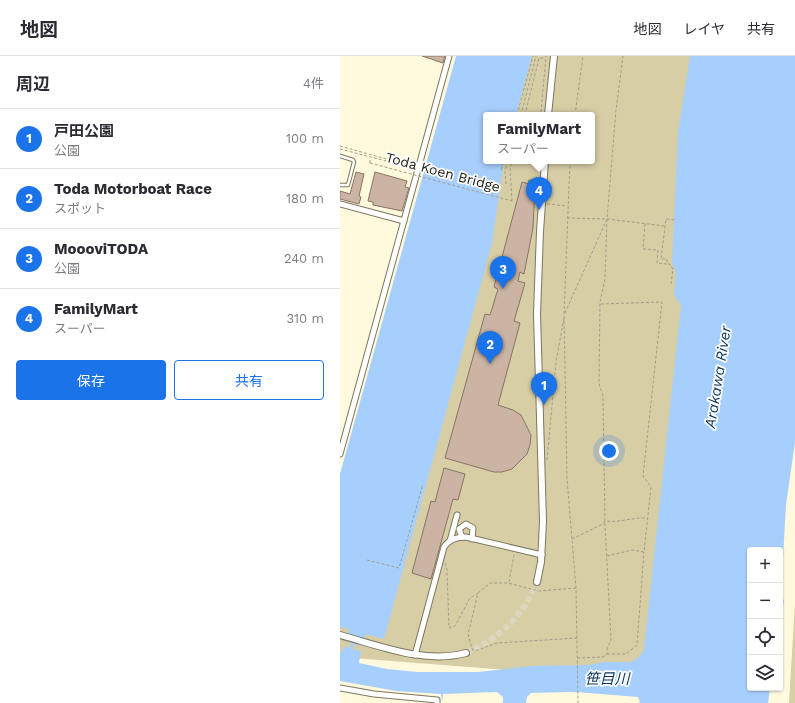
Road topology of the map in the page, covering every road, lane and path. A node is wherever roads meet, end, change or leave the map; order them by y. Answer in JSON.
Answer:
{"nodes":[{"id":1,"x":449,"y":56,"type":"edge"},
{"id":2,"x":533,"y":56,"type":"edge"},
{"id":3,"x":536,"y":56,"type":"edge"},
{"id":4,"x":554,"y":56,"type":"edge"},
{"id":5,"x":583,"y":56,"type":"edge"},
{"id":6,"x":623,"y":56,"type":"edge"},
{"id":7,"x":546,"y":57,"type":"edge"},
{"id":8,"x":518,"y":112,"type":"edge"},
{"id":9,"x":522,"y":112,"type":"edge"},
{"id":10,"x":526,"y":112,"type":"edge"},
{"id":11,"x":540,"y":112,"type":"dead end"},
{"id":12,"x":548,"y":112,"type":"edge"},
{"id":13,"x":575,"y":112,"type":"edge"},
{"id":14,"x":340,"y":146,"type":"edge"},
{"id":15,"x":340,"y":149,"type":"edge"},
{"id":16,"x":340,"y":156,"type":"edge"},
{"id":17,"x":370,"y":157,"type":"junction"},
{"id":18,"x":390,"y":162,"type":"junction"},
{"id":19,"x":503,"y":164,"type":"edge"},
{"id":20,"x":507,"y":164,"type":"edge"},
{"id":21,"x":511,"y":164,"type":"edge"},
{"id":22,"x":545,"y":164,"type":"edge"},
{"id":23,"x":570,"y":164,"type":"edge"},
{"id":24,"x":418,"y":169,"type":"junction"},
{"id":25,"x":501,"y":170,"type":"dead end"},
{"id":26,"x":530,"y":182,"type":"dead end"},
{"id":27,"x":506,"y":184,"type":"dead end"},
{"id":28,"x":340,"y":186,"type":"edge"},
{"id":29,"x":543,"y":186,"type":"junction"},
{"id":30,"x":547,"y":200,"type":"dead end"},
{"id":31,"x":340,"y":204,"type":"edge"},
{"id":32,"x":568,"y":206,"type":"junction"},
{"id":33,"x":567,"y":218,"type":"junction"},
{"id":34,"x":607,"y":219,"type":"junction"},
{"id":35,"x":675,"y":220,"type":"dead end"},
{"id":36,"x":404,"y":221,"type":"junction"},
{"id":37,"x":645,"y":224,"type":"junction"},
{"id":38,"x":665,"y":226,"type":"junction"},
{"id":39,"x":667,"y":264,"type":"junction"},
{"id":40,"x":671,"y":284,"type":"dead end"},
{"id":41,"x":600,"y":304,"type":"junction"},
{"id":42,"x":564,"y":315,"type":"junction"},
{"id":43,"x":342,"y":438,"type":"edge"},
{"id":44,"x":340,"y":454,"type":"edge"},
{"id":45,"x":547,"y":467,"type":"dead end"},
{"id":46,"x":422,"y":484,"type":"dead end"},
{"id":47,"x":457,"y":515,"type":"dead end"},
{"id":48,"x":648,"y":518,"type":"junction"},
{"id":49,"x":605,"y":521,"type":"junction"},
{"id":50,"x":462,"y":537,"type":"junction"},
{"id":51,"x":472,"y":539,"type":"junction"},
{"id":52,"x":571,"y":539,"type":"junction"},
{"id":53,"x":450,"y":541,"type":"junction"},
{"id":54,"x":644,"y":552,"type":"junction"},
{"id":55,"x":514,"y":555,"type":"dead end"},
{"id":56,"x":542,"y":555,"type":"junction"},
{"id":57,"x":607,"y":556,"type":"junction"},
{"id":58,"x":367,"y":560,"type":"dead end"},
{"id":59,"x":440,"y":561,"type":"junction"},
{"id":60,"x":537,"y":582,"type":"tunnel mouth"},
{"id":61,"x":508,"y":583,"type":"junction"},
{"id":62,"x":576,"y":588,"type":"junction"},
{"id":63,"x":478,"y":593,"type":"junction"},
{"id":64,"x":340,"y":634,"type":"edge"},
{"id":65,"x":577,"y":638,"type":"junction"},
{"id":66,"x":466,"y":653,"type":"tunnel mouth"},
{"id":67,"x":607,"y":654,"type":"junction"},
{"id":68,"x":415,"y":655,"type":"junction"},
{"id":69,"x":577,"y":658,"type":"junction"},
{"id":70,"x":340,"y":688,"type":"edge"},
{"id":71,"x":437,"y":703,"type":"edge"},
{"id":72,"x":578,"y":703,"type":"edge"}],
"edges":[{"from":1,"to":24,"type":"street"},
{"from":2,"to":8,"type":"path"},
{"from":3,"to":9,"type":"path"},
{"from":4,"to":12,"type":"street"},
{"from":5,"to":13,"type":"path"},
{"from":6,"to":34,"type":"path"},
{"from":7,"to":10,"type":"path"},
{"from":7,"to":11,"type":"path"},
{"from":14,"to":18,"type":"path"},
{"from":15,"to":17,"type":"path"},
{"from":16,"to":28,"type":"lane"},
{"from":17,"to":18,"type":"path"},
{"from":17,"to":21,"type":"path","name":"Toda Koen Bridge","bridge":true},
{"from":18,"to":24,"type":"path"},
{"from":19,"to":25,"type":"path"},
{"from":20,"to":27,"type":"path"},
{"from":22,"to":29,"type":"street"},
{"from":23,"to":32,"type":"path"},
{"from":24,"to":36,"type":"street"},
{"from":26,"to":29,"type":"lane"},
{"from":29,"to":56,"type":"street"},
{"from":30,"to":32,"type":"path"},
{"from":31,"to":36,"type":"street"},
{"from":32,"to":33,"type":"path"},
{"from":33,"to":34,"type":"path"},
{"from":33,"to":42,"type":"path"},
{"from":34,"to":37,"type":"path"},
{"from":34,"to":41,"type":"path"},
{"from":34,"to":42,"type":"path"},
{"from":35,"to":38,"type":"path"},
{"from":36,"to":43,"type":"street"},
{"from":37,"to":38,"type":"path"},
{"from":37,"to":39,"type":"path"},
{"from":38,"to":39,"type":"path"},
{"from":39,"to":40,"type":"path"},
{"from":41,"to":48,"type":"path"},
{"from":41,"to":49,"type":"path"},
{"from":42,"to":45,"type":"path"},
{"from":42,"to":52,"type":"path"},
{"from":43,"to":44,"type":"street"},
{"from":46,"to":58,"type":"path"},
{"from":47,"to":53,"type":"street"},
{"from":48,"to":49,"type":"path"},
{"from":48,"to":54,"type":"path"},
{"from":49,"to":52,"type":"path"},
{"from":49,"to":57,"type":"path"},
{"from":50,"to":51,"type":"street"},
{"from":50,"to":51,"type":"street"},
{"from":50,"to":53,"type":"street"},
{"from":51,"to":56,"type":"street"},
{"from":52,"to":62,"type":"path"},
{"from":53,"to":59,"type":"street"},
{"from":54,"to":57,"type":"path"},
{"from":54,"to":67,"type":"path"},
{"from":55,"to":61,"type":"path"},
{"from":56,"to":60,"type":"street"},
{"from":57,"to":67,"type":"path"},
{"from":59,"to":63,"type":"path"},
{"from":59,"to":68,"type":"street"},
{"from":61,"to":62,"type":"path"},
{"from":61,"to":63,"type":"path"},
{"from":62,"to":65,"type":"path"},
{"from":63,"to":65,"type":"path"},
{"from":64,"to":68,"type":"street"},
{"from":65,"to":69,"type":"path"},
{"from":66,"to":68,"type":"street"},
{"from":67,"to":69,"type":"path"},
{"from":69,"to":72,"type":"path"},
{"from":70,"to":71,"type":"street"}]}
